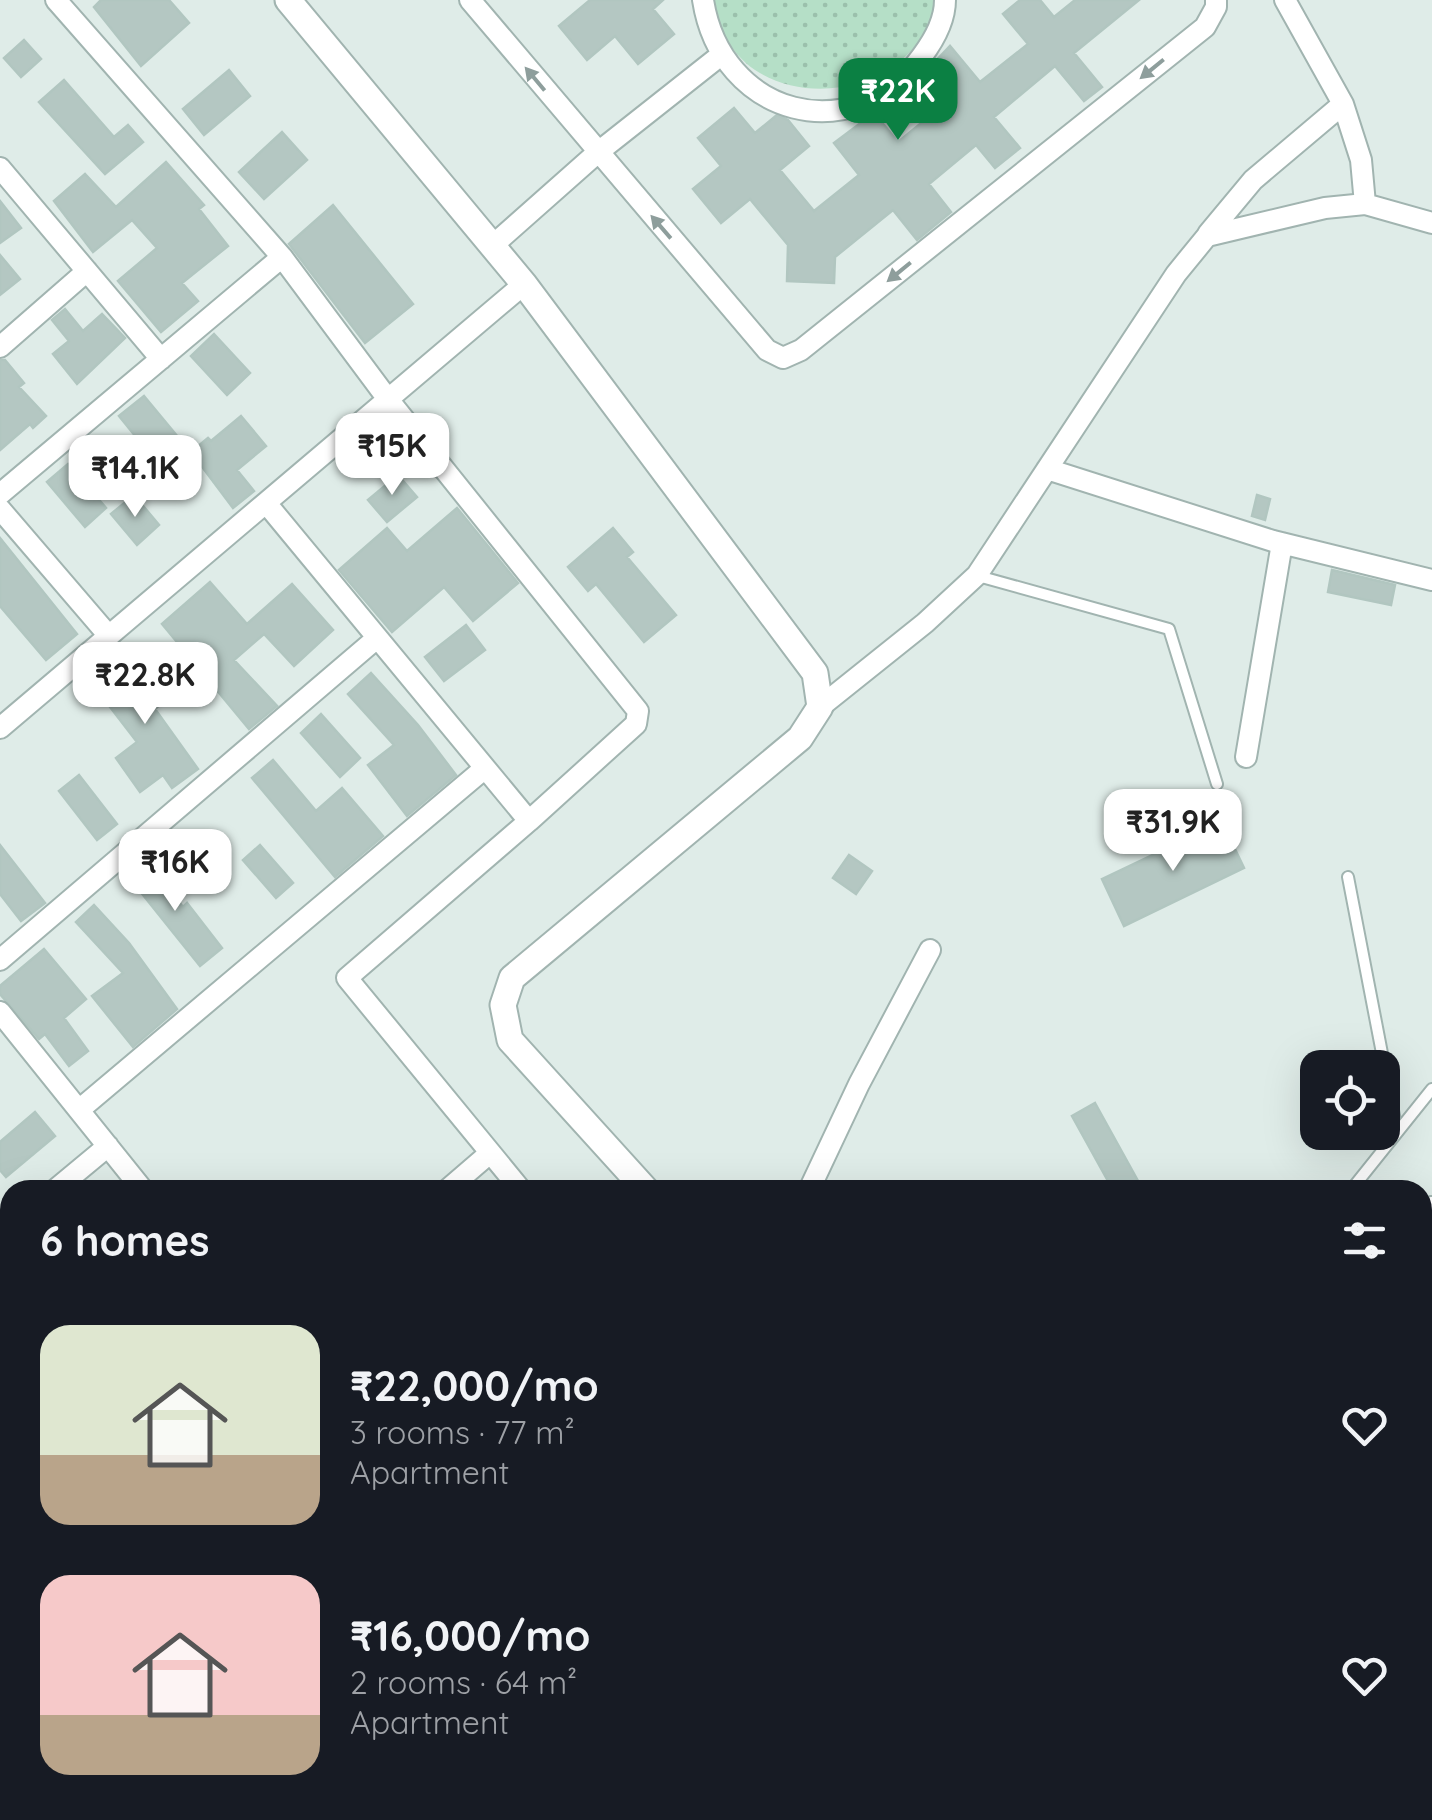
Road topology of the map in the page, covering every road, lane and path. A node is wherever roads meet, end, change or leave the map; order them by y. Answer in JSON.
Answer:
{"nodes":[{"id":1,"x":56,"y":0,"type":"edge"},
{"id":2,"x":288,"y":0,"type":"edge"},
{"id":3,"x":470,"y":0,"type":"edge"},
{"id":4,"x":703,"y":0,"type":"edge"},
{"id":5,"x":945,"y":0,"type":"edge"},
{"id":6,"x":1216,"y":0,"type":"edge"},
{"id":7,"x":1285,"y":0,"type":"edge"},
{"id":8,"x":722,"y":55,"type":"junction"},
{"id":9,"x":1343,"y":104,"type":"junction"},
{"id":10,"x":598,"y":154,"type":"junction"},
{"id":11,"x":0,"y":168,"type":"edge"},
{"id":12,"x":1365,"y":204,"type":"junction"},
{"id":13,"x":1432,"y":222,"type":"edge"},
{"id":14,"x":1207,"y":236,"type":"junction"},
{"id":15,"x":492,"y":246,"type":"junction"},
{"id":16,"x":282,"y":258,"type":"junction"},
{"id":17,"x":87,"y":271,"type":"junction"},
{"id":18,"x":524,"y":284,"type":"junction"},
{"id":19,"x":1,"y":343,"type":"edge"},
{"id":20,"x":161,"y":359,"type":"junction"},
{"id":21,"x":387,"y":398,"type":"junction"},
{"id":22,"x":1046,"y":470,"type":"junction"},
{"id":23,"x":0,"y":494,"type":"edge"},
{"id":24,"x":266,"y":503,"type":"junction"},
{"id":25,"x":0,"y":508,"type":"edge"},
{"id":26,"x":1282,"y":542,"type":"junction"},
{"id":27,"x":977,"y":576,"type":"junction"},
{"id":28,"x":1432,"y":580,"type":"edge"},
{"id":29,"x":109,"y":636,"type":"junction"},
{"id":30,"x":377,"y":638,"type":"junction"},
{"id":31,"x":820,"y":707,"type":"junction"},
{"id":32,"x":0,"y":728,"type":"edge"},
{"id":33,"x":1246,"y":756,"type":"dead end"},
{"id":34,"x":485,"y":768,"type":"junction"},
{"id":35,"x":1217,"y":784,"type":"dead end"},
{"id":36,"x":529,"y":822,"type":"junction"},
{"id":37,"x":1348,"y":877,"type":"dead end"},
{"id":38,"x":930,"y":950,"type":"dead end"},
{"id":39,"x":0,"y":960,"type":"edge"},
{"id":40,"x":0,"y":1012,"type":"edge"},
{"id":41,"x":1381,"y":1050,"type":"edge"},
{"id":42,"x":1432,"y":1089,"type":"edge"},
{"id":43,"x":78,"y":1110,"type":"junction"},
{"id":44,"x":1400,"y":1127,"type":"edge"},
{"id":45,"x":108,"y":1146,"type":"junction"},
{"id":46,"x":1382,"y":1150,"type":"edge"},
{"id":47,"x":490,"y":1153,"type":"junction"},
{"id":48,"x":67,"y":1180,"type":"edge"},
{"id":49,"x":135,"y":1180,"type":"edge"},
{"id":50,"x":459,"y":1180,"type":"edge"},
{"id":51,"x":513,"y":1180,"type":"edge"},
{"id":52,"x":637,"y":1180,"type":"edge"},
{"id":53,"x":814,"y":1180,"type":"edge"},
{"id":54,"x":1359,"y":1180,"type":"edge"}],
"edges":[{"from":1,"to":16,"type":"street"},
{"from":2,"to":15,"type":"street"},
{"from":10,"to":3,"type":"street","one_way":true},
{"from":4,"to":8,"type":"street"},
{"from":5,"to":8,"type":"street"},
{"from":6,"to":10,"type":"street","one_way":true},
{"from":7,"to":9,"type":"street"},
{"from":8,"to":10,"type":"street"},
{"from":9,"to":12,"type":"street"},
{"from":9,"to":14,"type":"street"},
{"from":10,"to":15,"type":"street"},
{"from":11,"to":17,"type":"street"},
{"from":12,"to":13,"type":"street"},
{"from":12,"to":14,"type":"street"},
{"from":14,"to":22,"type":"street"},
{"from":15,"to":18,"type":"street"},
{"from":16,"to":20,"type":"street"},
{"from":16,"to":21,"type":"street"},
{"from":17,"to":19,"type":"street"},
{"from":17,"to":20,"type":"street"},
{"from":18,"to":21,"type":"street"},
{"from":18,"to":31,"type":"street"},
{"from":20,"to":23,"type":"street"},
{"from":21,"to":24,"type":"street"},
{"from":21,"to":36,"type":"street"},
{"from":22,"to":26,"type":"street"},
{"from":22,"to":27,"type":"street"},
{"from":24,"to":29,"type":"street"},
{"from":24,"to":30,"type":"street"},
{"from":25,"to":29,"type":"street"},
{"from":26,"to":28,"type":"street"},
{"from":26,"to":33,"type":"street"},
{"from":27,"to":31,"type":"street"},
{"from":27,"to":35,"type":"lane"},
{"from":29,"to":32,"type":"street"},
{"from":30,"to":34,"type":"street"},
{"from":30,"to":39,"type":"street"},
{"from":31,"to":52,"type":"street"},
{"from":34,"to":36,"type":"street"},
{"from":34,"to":43,"type":"street"},
{"from":36,"to":47,"type":"street"},
{"from":37,"to":41,"type":"lane"},
{"from":38,"to":53,"type":"street"},
{"from":40,"to":43,"type":"street"},
{"from":42,"to":44,"type":"lane"},
{"from":43,"to":45,"type":"street"},
{"from":45,"to":48,"type":"street"},
{"from":45,"to":49,"type":"street"},
{"from":46,"to":54,"type":"lane"},
{"from":47,"to":50,"type":"street"},
{"from":47,"to":51,"type":"street"}]}
